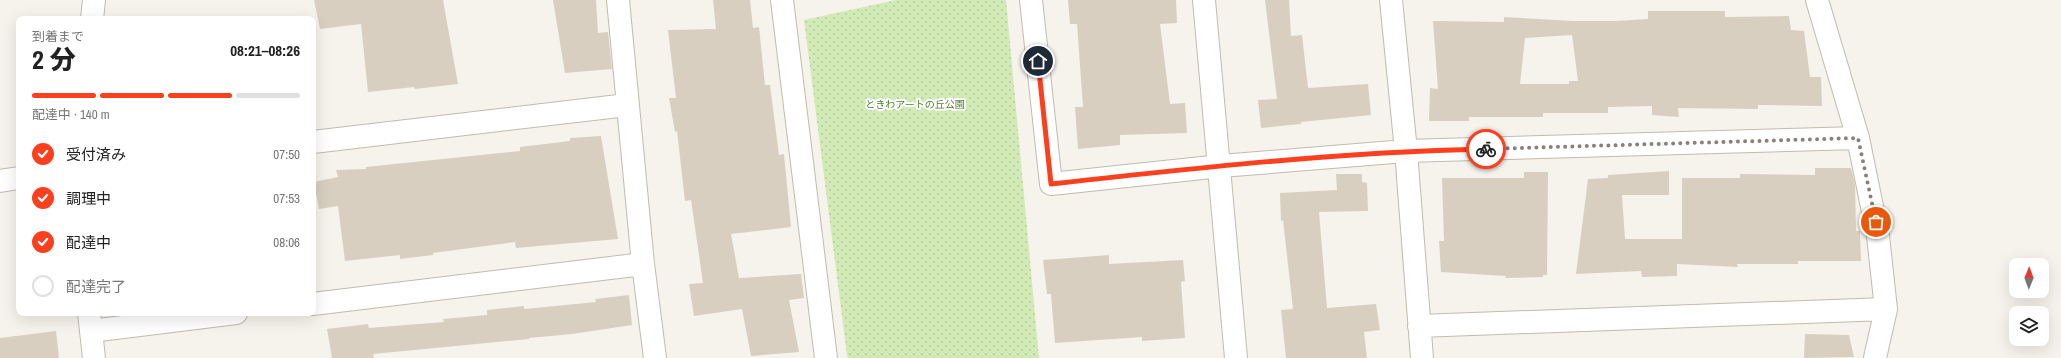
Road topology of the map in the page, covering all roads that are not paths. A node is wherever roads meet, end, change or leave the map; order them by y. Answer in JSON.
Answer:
{"nodes":[{"id":1,"x":94,"y":0,"type":"edge"},
{"id":2,"x":618,"y":0,"type":"edge"},
{"id":3,"x":782,"y":0,"type":"edge"},
{"id":4,"x":1031,"y":0,"type":"edge"},
{"id":5,"x":1204,"y":0,"type":"edge"},
{"id":6,"x":1390,"y":0,"type":"edge"},
{"id":7,"x":1817,"y":0,"type":"edge"},
{"id":8,"x":92,"y":16,"type":"edge"},
{"id":9,"x":627,"y":105,"type":"junction"},
{"id":10,"x":1858,"y":138,"type":"junction"},
{"id":11,"x":316,"y":142,"type":"edge"},
{"id":12,"x":1406,"y":151,"type":"junction"},
{"id":13,"x":1221,"y":166,"type":"junction"},
{"id":14,"x":16,"y":178,"type":"edge"},
{"id":15,"x":0,"y":181,"type":"edge"},
{"id":16,"x":643,"y":264,"type":"junction"},
{"id":17,"x":316,"y":304,"type":"edge"},
{"id":18,"x":1886,"y":309,"type":"junction"},
{"id":19,"x":187,"y":316,"type":"edge"},
{"id":20,"x":90,"y":322,"type":"edge"},
{"id":21,"x":1419,"y":326,"type":"junction"},
{"id":22,"x":94,"y":358,"type":"edge"},
{"id":23,"x":655,"y":358,"type":"edge"},
{"id":24,"x":826,"y":358,"type":"edge"},
{"id":25,"x":1233,"y":358,"type":"edge"},
{"id":26,"x":1422,"y":358,"type":"edge"},
{"id":27,"x":1875,"y":358,"type":"edge"}],
"edges":[{"from":1,"to":8,"type":"street"},
{"from":2,"to":9,"type":"street"},
{"from":3,"to":24,"type":"street"},
{"from":4,"to":13,"type":"street"},
{"from":5,"to":13,"type":"street"},
{"from":6,"to":12,"type":"street"},
{"from":7,"to":10,"type":"street"},
{"from":9,"to":11,"type":"street"},
{"from":9,"to":16,"type":"street"},
{"from":10,"to":12,"type":"street"},
{"from":10,"to":18,"type":"street"},
{"from":12,"to":13,"type":"street"},
{"from":12,"to":21,"type":"street"},
{"from":13,"to":25,"type":"street"},
{"from":14,"to":15,"type":"street"},
{"from":16,"to":17,"type":"street"},
{"from":16,"to":23,"type":"street"},
{"from":18,"to":21,"type":"street"},
{"from":18,"to":27,"type":"street"},
{"from":19,"to":20,"type":"street"},
{"from":20,"to":22,"type":"street"},
{"from":21,"to":26,"type":"street"}]}
